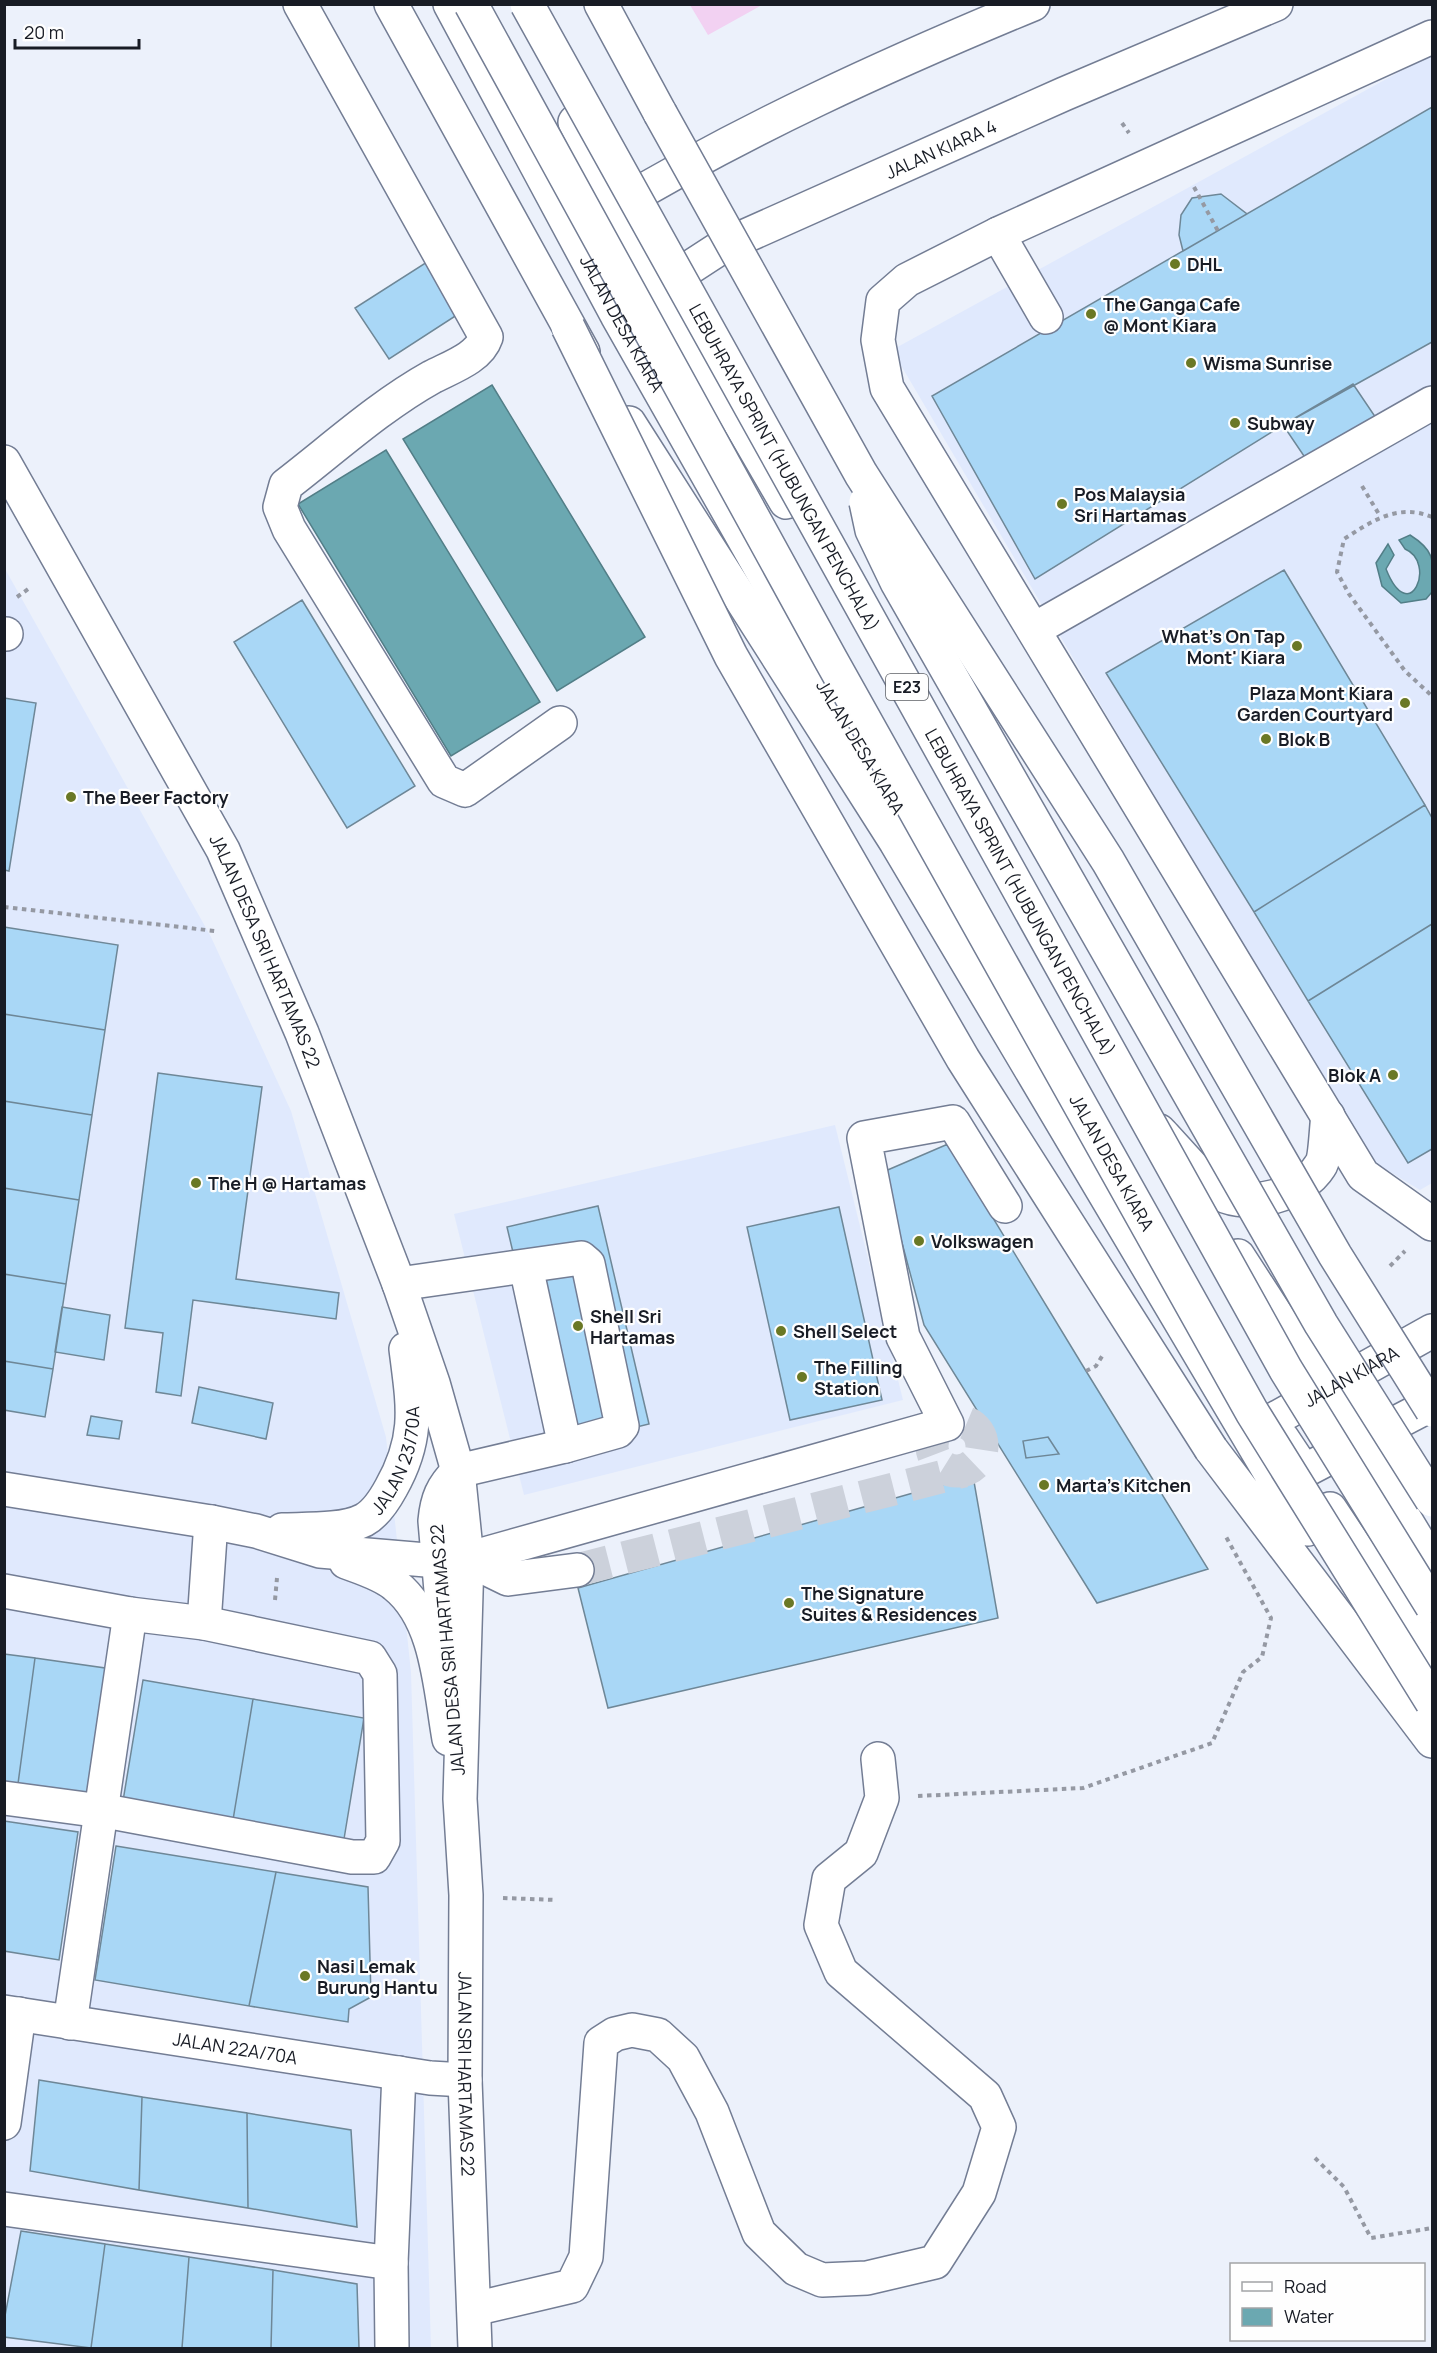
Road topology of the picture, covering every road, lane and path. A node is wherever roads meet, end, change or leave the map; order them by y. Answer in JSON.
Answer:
{"nodes":[{"id":1,"x":300,"y":4,"type":"edge"},
{"id":2,"x":391,"y":4,"type":"edge"},
{"id":3,"x":450,"y":4,"type":"edge"},
{"id":4,"x":471,"y":4,"type":"edge"},
{"id":5,"x":511,"y":4,"type":"edge"},
{"id":6,"x":527,"y":4,"type":"edge"},
{"id":7,"x":600,"y":4,"type":"edge"},
{"id":8,"x":1033,"y":4,"type":"edge"},
{"id":9,"x":1276,"y":4,"type":"edge"},
{"id":10,"x":1432,"y":36,"type":"edge"},
{"id":11,"x":1175,"y":153,"type":"junction"},
{"id":12,"x":619,"y":205,"type":"junction"},
{"id":13,"x":1218,"y":231,"type":"dead end"},
{"id":14,"x":572,"y":233,"type":"junction"},
{"id":15,"x":998,"y":234,"type":"junction"},
{"id":16,"x":662,"y":286,"type":"junction"},
{"id":17,"x":617,"y":315,"type":"junction"},
{"id":18,"x":1046,"y":317,"type":"dead end"},
{"id":19,"x":568,"y":327,"type":"junction"},
{"id":20,"x":1432,"y":403,"type":"edge"},
{"id":21,"x":4,"y":462,"type":"edge"},
{"id":22,"x":861,"y":474,"type":"junction"},
{"id":23,"x":1432,"y":517,"type":"edge"},
{"id":24,"x":63,"y":562,"type":"junction"},
{"id":25,"x":1035,"y":629,"type":"junction"},
{"id":26,"x":5,"y":634,"type":"edge"},
{"id":27,"x":1432,"y":696,"type":"edge"},
{"id":28,"x":560,"y":723,"type":"dead end"},
{"id":29,"x":4,"y":907,"type":"edge"},
{"id":30,"x":259,"y":936,"type":"junction"},
{"id":31,"x":1328,"y":1116,"type":"junction"},
{"id":32,"x":1154,"y":1125,"type":"junction"},
{"id":33,"x":1005,"y":1206,"type":"dead end"},
{"id":34,"x":1432,"y":1224,"type":"edge"},
{"id":35,"x":526,"y":1267,"type":"junction"},
{"id":36,"x":399,"y":1284,"type":"junction"},
{"id":37,"x":1432,"y":1331,"type":"edge"},
{"id":38,"x":1109,"y":1344,"type":"dead end"},
{"id":39,"x":1086,"y":1371,"type":"dead end"},
{"id":40,"x":1325,"y":1390,"type":"junction"},
{"id":41,"x":1432,"y":1404,"type":"edge"},
{"id":42,"x":1432,"y":1410,"type":"edge"},
{"id":43,"x":1271,"y":1421,"type":"junction"},
{"id":44,"x":1359,"y":1443,"type":"junction"},
{"id":45,"x":565,"y":1446,"type":"junction"},
{"id":46,"x":458,"y":1471,"type":"junction"},
{"id":47,"x":1304,"y":1471,"type":"junction"},
{"id":48,"x":4,"y":1489,"type":"edge"},
{"id":49,"x":1432,"y":1500,"type":"edge"},
{"id":50,"x":211,"y":1522,"type":"junction"},
{"id":51,"x":1222,"y":1531,"type":"dead end"},
{"id":52,"x":256,"y":1532,"type":"junction"},
{"id":53,"x":320,"y":1551,"type":"junction"},
{"id":54,"x":453,"y":1560,"type":"junction"},
{"id":55,"x":1432,"y":1563,"type":"edge"},
{"id":56,"x":577,"y":1570,"type":"tunnel mouth"},
{"id":57,"x":4,"y":1591,"type":"edge"},
{"id":58,"x":1432,"y":1606,"type":"edge"},
{"id":59,"x":130,"y":1614,"type":"junction"},
{"id":60,"x":204,"y":1623,"type":"junction"},
{"id":61,"x":1432,"y":1651,"type":"edge"},
{"id":62,"x":1432,"y":1702,"type":"edge"},
{"id":63,"x":1432,"y":1741,"type":"edge"},
{"id":64,"x":878,"y":1759,"type":"dead end"},
{"id":65,"x":4,"y":1798,"type":"edge"},
{"id":66,"x":882,"y":1798,"type":"junction"},
{"id":67,"x":460,"y":1799,"type":"junction"},
{"id":68,"x":101,"y":1811,"type":"junction"},
{"id":69,"x":514,"y":1899,"type":"dead end"},
{"id":70,"x":556,"y":1900,"type":"dead end"},
{"id":71,"x":12,"y":2013,"type":"edge"},
{"id":72,"x":70,"y":2023,"type":"junction"},
{"id":73,"x":399,"y":2073,"type":"junction"},
{"id":74,"x":465,"y":2080,"type":"junction"},
{"id":75,"x":4,"y":2123,"type":"edge"},
{"id":76,"x":1315,"y":2158,"type":"dead end"},
{"id":77,"x":4,"y":2209,"type":"edge"},
{"id":78,"x":1432,"y":2228,"type":"edge"},
{"id":79,"x":391,"y":2263,"type":"junction"},
{"id":80,"x":474,"y":2309,"type":"junction"},
{"id":81,"x":392,"y":2349,"type":"edge"},
{"id":82,"x":475,"y":2349,"type":"edge"}],
"edges":[{"from":1,"to":28,"type":"main road"},
{"from":2,"to":19,"type":"main road"},
{"from":3,"to":14,"type":"main road","name":"JALAN DESA KIARA"},
{"from":4,"to":62,"type":"main road","bridge":true},
{"from":5,"to":12,"type":"main road"},
{"from":6,"to":58,"type":"main road","name":"LEBUHRAYA SPRINT (HUBUNGAN PENCHALA)","number":"E23","bridge":true},
{"from":7,"to":22,"type":"main road","bridge":true},
{"from":8,"to":12,"type":"main road"},
{"from":9,"to":16,"type":"main road","name":"JALAN KIARA 4"},
{"from":10,"to":11,"type":"main road"},
{"from":11,"to":13,"type":"path"},
{"from":11,"to":15,"type":"main road"},
{"from":12,"to":14,"type":"main road"},
{"from":12,"to":16,"type":"main road"},
{"from":14,"to":17,"type":"main road","name":"JALAN DESA KIARA"},
{"from":15,"to":18,"type":"main road"},
{"from":15,"to":25,"type":"main road"},
{"from":16,"to":17,"type":"main road","name":"JALAN KIARA 4"},
{"from":16,"to":32,"type":"main road"},
{"from":17,"to":43,"type":"main road","name":"JALAN DESA KIARA"},
{"from":19,"to":62,"type":"main road","bridge":true},
{"from":19,"to":63,"type":"main road","bridge":true},
{"from":20,"to":25,"type":"main road"},
{"from":21,"to":24,"type":"main road","name":"JALAN DESA SRI HARTAMAS 22"},
{"from":22,"to":42,"type":"main road","bridge":true},
{"from":22,"to":49,"type":"main road","bridge":true},
{"from":23,"to":27,"type":"path"},
{"from":24,"to":26,"type":"path"},
{"from":24,"to":30,"type":"main road","name":"JALAN DESA SRI HARTAMAS 22"},
{"from":25,"to":31,"type":"main road"},
{"from":29,"to":30,"type":"path"},
{"from":30,"to":36,"type":"main road","name":"JALAN DESA SRI HARTAMAS 22"},
{"from":31,"to":32,"type":"main road"},
{"from":31,"to":34,"type":"main road"},
{"from":32,"to":40,"type":"main road"},
{"from":33,"to":54,"type":"main road"},
{"from":35,"to":36,"type":"main road"},
{"from":35,"to":45,"type":"main road"},
{"from":35,"to":45,"type":"main road"},
{"from":36,"to":46,"type":"main road","name":"JALAN DESA SRI HARTAMAS 22"},
{"from":36,"to":52,"type":"main road","name":"JALAN 23/70A"},
{"from":37,"to":40,"type":"main road","name":"JALAN KIARA"},
{"from":38,"to":39,"type":"path"},
{"from":40,"to":43,"type":"main road","name":"JALAN KIARA"},
{"from":40,"to":44,"type":"main road"},
{"from":41,"to":44,"type":"main road"},
{"from":43,"to":47,"type":"main road","name":"JALAN DESA KIARA"},
{"from":44,"to":47,"type":"main road"},
{"from":44,"to":55,"type":"main road"},
{"from":45,"to":46,"type":"main road"},
{"from":46,"to":54,"type":"main road","name":"JALAN DESA SRI HARTAMAS 22"},
{"from":47,"to":61,"type":"main road","name":"JALAN DESA KIARA"},
{"from":48,"to":50,"type":"main road","name":"JALAN 23/70A"},
{"from":50,"to":52,"type":"main road","name":"JALAN 23/70A"},
{"from":50,"to":60,"type":"main road"},
{"from":51,"to":66,"type":"path"},
{"from":52,"to":53,"type":"main road","name":"JALAN 23/70A"},
{"from":53,"to":54,"type":"main road","name":"JALAN 23/70A"},
{"from":53,"to":67,"type":"main road","name":"JALAN SRI HARTAMAS 22"},
{"from":54,"to":56,"type":"main road"},
{"from":54,"to":67,"type":"main road","name":"JALAN SRI HARTAMAS 22"},
{"from":57,"to":59,"type":"main road"},
{"from":59,"to":60,"type":"main road"},
{"from":59,"to":68,"type":"main road"},
{"from":60,"to":68,"type":"main road"},
{"from":64,"to":66,"type":"main road"},
{"from":65,"to":68,"type":"main road"},
{"from":66,"to":80,"type":"main road"},
{"from":67,"to":74,"type":"main road","name":"JALAN SRI HARTAMAS 22"},
{"from":68,"to":72,"type":"main road"},
{"from":69,"to":70,"type":"path"},
{"from":71,"to":72,"type":"main road","name":"JALAN 22A/70A"},
{"from":71,"to":75,"type":"main road"},
{"from":72,"to":73,"type":"main road","name":"JALAN 22A/70A"},
{"from":73,"to":74,"type":"main road","name":"JALAN 22A/70A"},
{"from":73,"to":79,"type":"main road"},
{"from":74,"to":80,"type":"main road","name":"JALAN SRI HARTAMAS 22"},
{"from":76,"to":78,"type":"path"},
{"from":77,"to":79,"type":"main road"},
{"from":79,"to":81,"type":"main road"},
{"from":80,"to":82,"type":"main road","name":"JALAN SRI HARTAMAS 22"}]}
